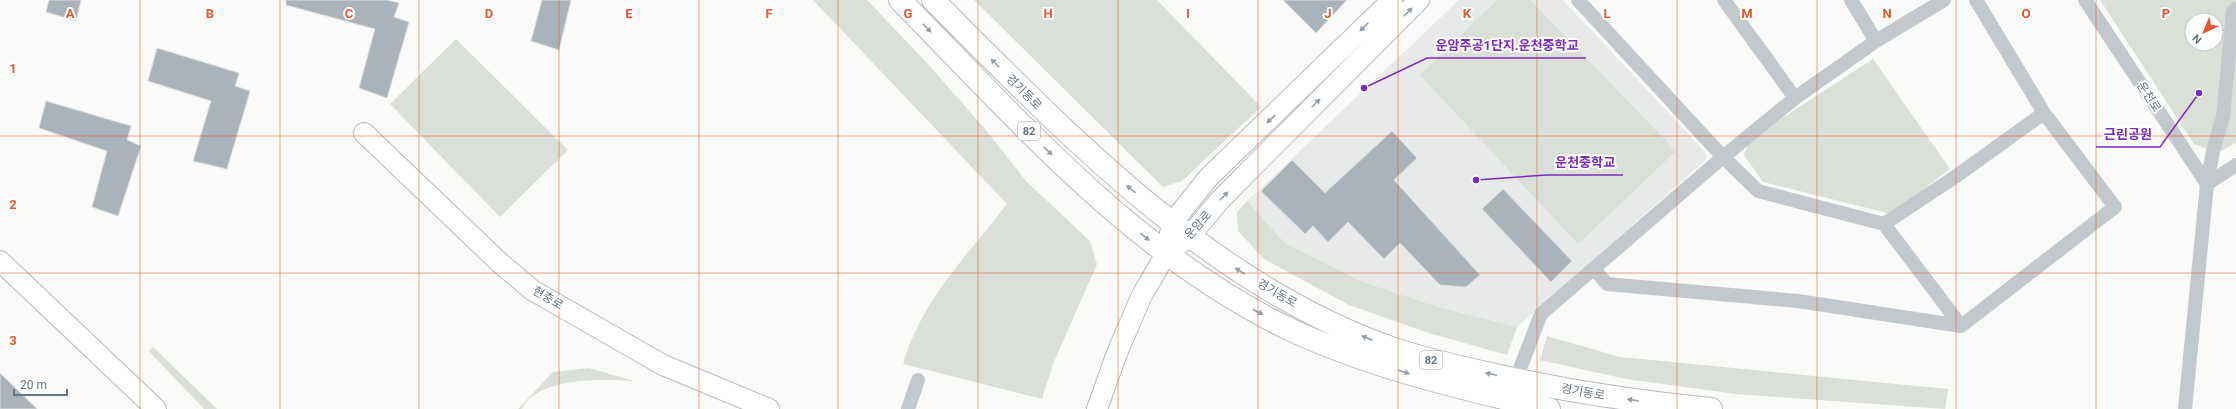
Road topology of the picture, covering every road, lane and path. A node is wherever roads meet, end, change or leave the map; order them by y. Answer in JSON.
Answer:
{"nodes":[{"id":1,"x":900,"y":0,"type":"edge"},
{"id":2,"x":933,"y":0,"type":"edge"},
{"id":3,"x":1392,"y":0,"type":"edge"},
{"id":4,"x":1419,"y":0,"type":"edge"},
{"id":5,"x":1578,"y":0,"type":"edge"},
{"id":6,"x":1724,"y":0,"type":"edge"},
{"id":7,"x":1851,"y":0,"type":"edge"},
{"id":8,"x":1944,"y":0,"type":"edge"},
{"id":9,"x":1976,"y":0,"type":"edge"},
{"id":10,"x":2086,"y":0,"type":"edge"},
{"id":11,"x":2236,"y":9,"type":"edge"},
{"id":12,"x":1876,"y":41,"type":"junction"},
{"id":13,"x":1795,"y":98,"type":"junction"},
{"id":14,"x":2044,"y":113,"type":"junction"},
{"id":15,"x":364,"y":133,"type":"dead end"},
{"id":16,"x":1723,"y":157,"type":"junction"},
{"id":17,"x":2236,"y":165,"type":"edge"},
{"id":18,"x":2207,"y":184,"type":"junction"},
{"id":19,"x":1172,"y":223,"type":"junction"},
{"id":20,"x":1884,"y":224,"type":"junction"},
{"id":21,"x":1190,"y":236,"type":"junction"},
{"id":22,"x":1166,"y":254,"type":"junction"},
{"id":23,"x":0,"y":261,"type":"edge"},
{"id":24,"x":1594,"y":268,"type":"junction"},
{"id":25,"x":1961,"y":326,"type":"junction"},
{"id":26,"x":918,"y":380,"type":"dead end"},
{"id":27,"x":1516,"y":380,"type":"junction"},
{"id":28,"x":156,"y":409,"type":"edge"},
{"id":29,"x":769,"y":409,"type":"edge"},
{"id":30,"x":908,"y":409,"type":"edge"},
{"id":31,"x":1097,"y":409,"type":"edge"},
{"id":32,"x":1549,"y":409,"type":"edge"},
{"id":33,"x":1711,"y":409,"type":"edge"},
{"id":34,"x":2185,"y":409,"type":"edge"}],
"edges":[{"from":1,"to":22,"type":"main road","name":"경기동로","number":"82","one_way":true},
{"from":19,"to":2,"type":"main road","name":"경기동로","number":"82","one_way":true},
{"from":3,"to":19,"type":"street","name":"운암로","one_way":true},
{"from":21,"to":4,"type":"street","name":"운암로","one_way":true},
{"from":5,"to":16,"type":"street"},
{"from":6,"to":13,"type":"street"},
{"from":7,"to":12,"type":"street"},
{"from":8,"to":12,"type":"street"},
{"from":9,"to":14,"type":"street"},
{"from":10,"to":18,"type":"street","name":"운천로"},
{"from":11,"to":18,"type":"street"},
{"from":12,"to":13,"type":"street"},
{"from":13,"to":16,"type":"street"},
{"from":14,"to":20,"type":"street"},
{"from":14,"to":25,"type":"street"},
{"from":15,"to":29,"type":"street","name":"현충로"},
{"from":16,"to":20,"type":"street"},
{"from":16,"to":24,"type":"street"},
{"from":17,"to":18,"type":"street"},
{"from":18,"to":34,"type":"street"},
{"from":19,"to":21,"type":"main road","name":"경기동로","number":"82"},
{"from":19,"to":22,"type":"street","name":"운암로"},
{"from":20,"to":25,"type":"street"},
{"from":21,"to":22,"type":"street","name":"운암로"},
{"from":27,"to":21,"type":"main road","name":"경기동로","number":"82","one_way":true},
{"from":22,"to":31,"type":"street"},
{"from":22,"to":32,"type":"main road","name":"경기동로","number":"82","one_way":true},
{"from":23,"to":28,"type":"street"},
{"from":24,"to":25,"type":"street"},
{"from":24,"to":27,"type":"street"},
{"from":26,"to":30,"type":"street"},
{"from":33,"to":27,"type":"main road","name":"경기동로","number":"82","one_way":true}]}
